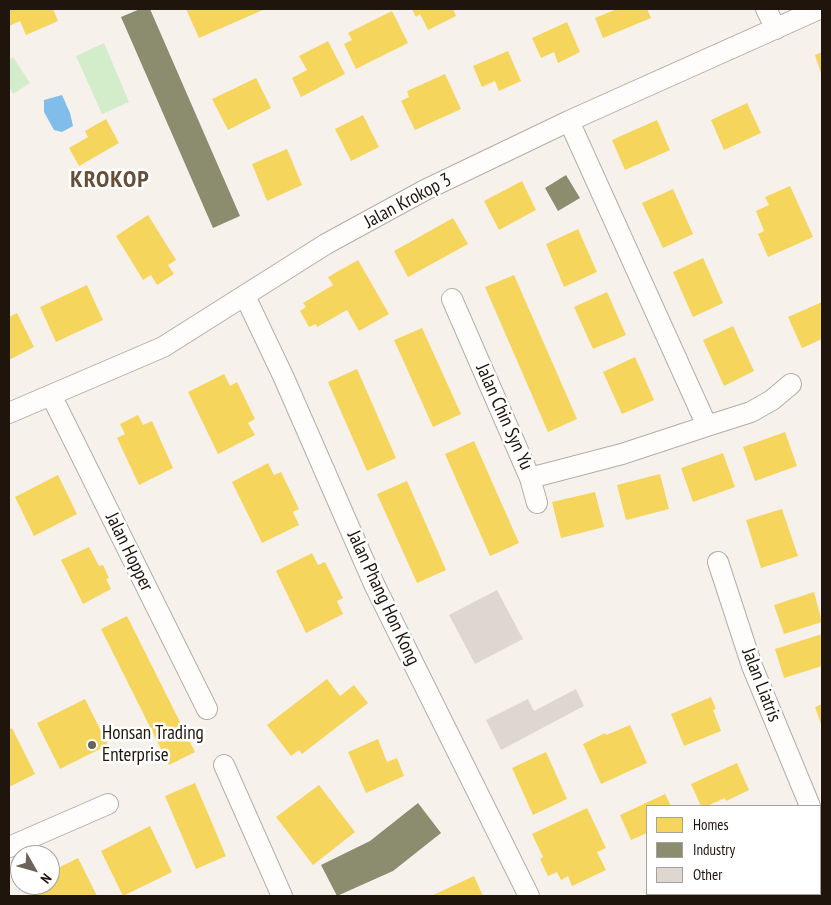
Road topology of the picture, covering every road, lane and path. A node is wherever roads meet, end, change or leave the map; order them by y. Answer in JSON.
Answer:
{"nodes":[{"id":1,"x":766,"y":9,"type":"edge"},
{"id":2,"x":819,"y":9,"type":"edge"},
{"id":3,"x":776,"y":29,"type":"junction"},
{"id":4,"x":569,"y":121,"type":"junction"},
{"id":5,"x":245,"y":296,"type":"junction"},
{"id":6,"x":452,"y":299,"type":"dead end"},
{"id":7,"x":791,"y":384,"type":"dead end"},
{"id":8,"x":52,"y":395,"type":"junction"},
{"id":9,"x":9,"y":413,"type":"edge"},
{"id":10,"x":707,"y":426,"type":"junction"},
{"id":11,"x":530,"y":478,"type":"junction"},
{"id":12,"x":537,"y":503,"type":"dead end"},
{"id":13,"x":718,"y":562,"type":"dead end"},
{"id":14,"x":207,"y":709,"type":"dead end"},
{"id":15,"x":224,"y":765,"type":"dead end"},
{"id":16,"x":108,"y":804,"type":"dead end"},
{"id":17,"x":810,"y":805,"type":"edge"},
{"id":18,"x":9,"y":847,"type":"edge"},
{"id":19,"x":282,"y":896,"type":"edge"},
{"id":20,"x":529,"y":896,"type":"edge"}],
"edges":[{"from":1,"to":3,"type":"street"},
{"from":2,"to":3,"type":"street","name":"Jalan Krokop 3"},
{"from":3,"to":4,"type":"street","name":"Jalan Krokop 3"},
{"from":4,"to":5,"type":"street","name":"Jalan Krokop 3"},
{"from":4,"to":10,"type":"street"},
{"from":5,"to":8,"type":"street","name":"Jalan Krokop 3"},
{"from":5,"to":20,"type":"street","name":"Jalan Phang Hon Kong"},
{"from":6,"to":11,"type":"street","name":"Jalan Chin Syn Yu"},
{"from":7,"to":10,"type":"street","name":"Jalan Chin Syn Yu"},
{"from":8,"to":9,"type":"street","name":"Jalan Krokop 3"},
{"from":8,"to":14,"type":"street","name":"Jalan Hopper"},
{"from":10,"to":11,"type":"street","name":"Jalan Chin Syn Yu"},
{"from":11,"to":12,"type":"street"},
{"from":13,"to":17,"type":"street","name":"Jalan Liatris"},
{"from":15,"to":19,"type":"street"},
{"from":16,"to":18,"type":"street"}]}
